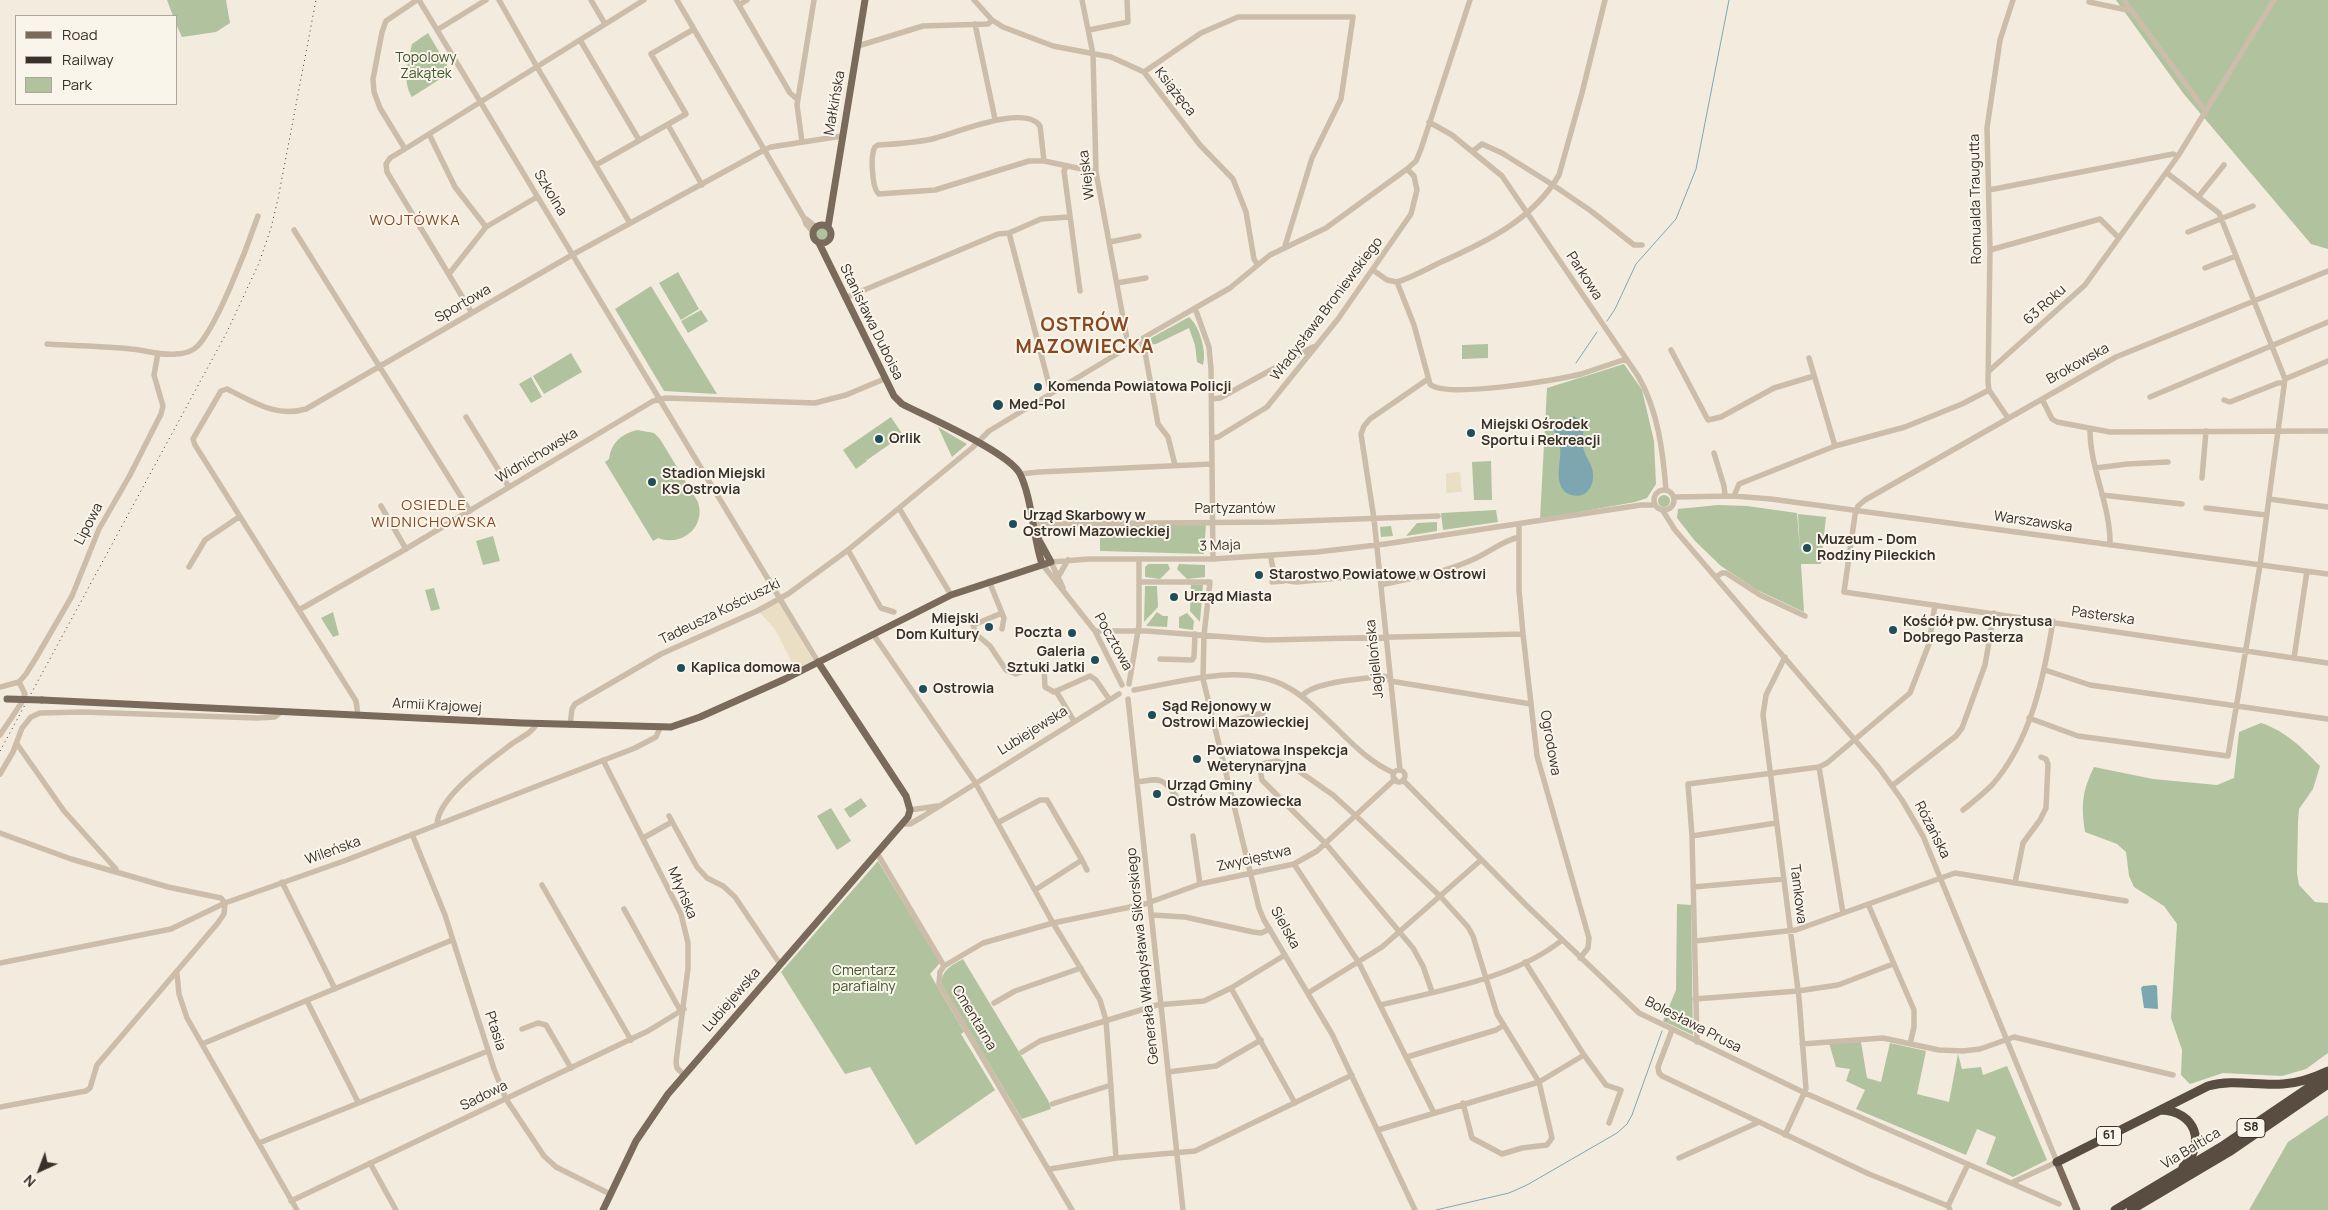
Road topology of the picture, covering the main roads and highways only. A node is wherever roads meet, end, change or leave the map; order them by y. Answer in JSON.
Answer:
{"nodes":[{"id":1,"x":865,"y":0,"type":"edge"},
{"id":2,"x":820,"y":227,"type":"junction"},
{"id":3,"x":822,"y":243,"type":"junction"},
{"id":4,"x":1033,"y":528,"type":"junction"},
{"id":5,"x":1042,"y":564,"type":"junction"},
{"id":6,"x":818,"y":662,"type":"junction"},
{"id":7,"x":4,"y":699,"type":"edge"},
{"id":8,"x":2328,"y":1071,"type":"edge"},
{"id":9,"x":2328,"y":1075,"type":"edge"},
{"id":10,"x":2328,"y":1084,"type":"edge"},
{"id":11,"x":2161,"y":1110,"type":"junction"},
{"id":12,"x":2057,"y":1162,"type":"joint"},
{"id":13,"x":2172,"y":1177,"type":"junction"},
{"id":14,"x":603,"y":1210,"type":"edge"},
{"id":15,"x":2077,"y":1210,"type":"edge"},
{"id":16,"x":2115,"y":1210,"type":"edge"},
{"id":17,"x":2131,"y":1210,"type":"edge"}],
"edges":[{"from":1,"to":2,"type":"main road","name":"Małkińska"},
{"from":2,"to":3,"type":"main road"},
{"from":2,"to":3,"type":"main road","name":"Małkińska"},
{"from":3,"to":4,"type":"main road","name":"Stanisława Duboisa"},
{"from":4,"to":5,"type":"main road"},
{"from":4,"to":5,"type":"main road","name":"3 Maja"},
{"from":5,"to":6,"type":"main road","name":"3 Maja"},
{"from":6,"to":7,"type":"main road","name":"Armii Krajowej","bridge":true},
{"from":6,"to":14,"type":"main road","name":"Lubiejewska"},
{"from":8,"to":11,"type":"highway"},
{"from":9,"to":13,"type":"highway","name":"Via Baltica","number":"S8"},
{"from":10,"to":17,"type":"highway","name":"Via Baltica","number":"S8"},
{"from":11,"to":12,"type":"highway","number":"61"},
{"from":11,"to":13,"type":"highway"},
{"from":12,"to":15,"type":"main road","name":"Różańska"},
{"from":13,"to":16,"type":"highway","name":"Via Baltica","number":"S8"}]}
